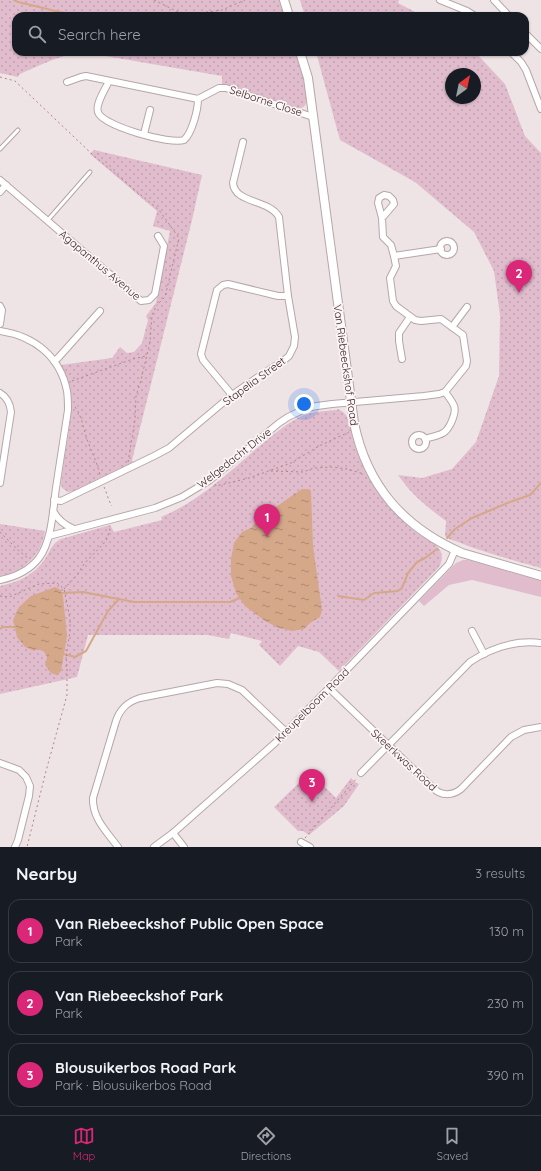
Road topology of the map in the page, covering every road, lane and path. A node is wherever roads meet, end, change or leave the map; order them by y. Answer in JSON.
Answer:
{"nodes":[{"id":1,"x":154,"y":0,"type":"edge"},
{"id":2,"x":245,"y":0,"type":"edge"},
{"id":3,"x":284,"y":0,"type":"edge"},
{"id":4,"x":440,"y":0,"type":"edge"},
{"id":5,"x":494,"y":0,"type":"edge"},
{"id":6,"x":178,"y":12,"type":"edge"},
{"id":7,"x":207,"y":12,"type":"edge"},
{"id":8,"x":288,"y":12,"type":"edge"},
{"id":9,"x":469,"y":12,"type":"edge"},
{"id":10,"x":505,"y":12,"type":"edge"},
{"id":11,"x":529,"y":36,"type":"edge"},
{"id":12,"x":541,"y":49,"type":"edge"},
{"id":13,"x":301,"y":56,"type":"edge"},
{"id":14,"x":515,"y":56,"type":"edge"},
{"id":15,"x":0,"y":77,"type":"edge"},
{"id":16,"x":109,"y":81,"type":"junction"},
{"id":17,"x":67,"y":82,"type":"dead end"},
{"id":18,"x":198,"y":99,"type":"junction"},
{"id":19,"x":541,"y":109,"type":"edge"},
{"id":20,"x":150,"y":110,"type":"dead end"},
{"id":21,"x":313,"y":117,"type":"junction"},
{"id":22,"x":18,"y":130,"type":"dead end"},
{"id":23,"x":144,"y":134,"type":"junction"},
{"id":24,"x":243,"y":142,"type":"dead end"},
{"id":25,"x":0,"y":149,"type":"edge"},
{"id":26,"x":90,"y":172,"type":"dead end"},
{"id":27,"x":0,"y":180,"type":"edge"},
{"id":28,"x":6,"y":185,"type":"junction"},
{"id":29,"x":0,"y":192,"type":"edge"},
{"id":30,"x":382,"y":218,"type":"dead end"},
{"id":31,"x":47,"y":221,"type":"junction"},
{"id":32,"x":158,"y":236,"type":"dead end"},
{"id":33,"x":441,"y":249,"type":"dead end"},
{"id":34,"x":394,"y":256,"type":"junction"},
{"id":35,"x":288,"y":296,"type":"junction"},
{"id":36,"x":151,"y":299,"type":"junction"},
{"id":37,"x":157,"y":305,"type":"junction"},
{"id":38,"x":0,"y":306,"type":"edge"},
{"id":39,"x":467,"y":307,"type":"dead end"},
{"id":40,"x":100,"y":311,"type":"dead end"},
{"id":41,"x":410,"y":317,"type":"junction"},
{"id":42,"x":0,"y":324,"type":"edge"},
{"id":43,"x":452,"y":327,"type":"junction"},
{"id":44,"x":0,"y":330,"type":"edge"},
{"id":45,"x":147,"y":355,"type":"junction"},
{"id":46,"x":402,"y":359,"type":"dead end"},
{"id":47,"x":54,"y":361,"type":"junction"},
{"id":48,"x":65,"y":384,"type":"junction"},
{"id":49,"x":445,"y":392,"type":"junction"},
{"id":50,"x":0,"y":393,"type":"edge"},
{"id":51,"x":232,"y":395,"type":"junction"},
{"id":52,"x":351,"y":403,"type":"junction"},
{"id":53,"x":74,"y":406,"type":"dead end"},
{"id":54,"x":356,"y":432,"type":"junction"},
{"id":55,"x":425,"y":439,"type":"dead end"},
{"id":56,"x":129,"y":468,"type":"junction"},
{"id":57,"x":270,"y":471,"type":"junction"},
{"id":58,"x":371,"y":473,"type":"junction"},
{"id":59,"x":100,"y":478,"type":"dead end"},
{"id":60,"x":210,"y":480,"type":"junction"},
{"id":61,"x":0,"y":483,"type":"edge"},
{"id":62,"x":102,"y":485,"type":"dead end"},
{"id":63,"x":54,"y":500,"type":"junction"},
{"id":64,"x":112,"y":506,"type":"dead end"},
{"id":65,"x":53,"y":511,"type":"junction"},
{"id":66,"x":109,"y":525,"type":"dead end"},
{"id":67,"x":74,"y":529,"type":"junction"},
{"id":68,"x":0,"y":532,"type":"edge"},
{"id":69,"x":49,"y":536,"type":"junction"},
{"id":70,"x":455,"y":550,"type":"junction"},
{"id":71,"x":35,"y":563,"type":"junction"},
{"id":72,"x":541,"y":576,"type":"edge"},
{"id":73,"x":0,"y":580,"type":"edge"},
{"id":74,"x":64,"y":589,"type":"junction"},
{"id":75,"x":0,"y":596,"type":"edge"},
{"id":76,"x":472,"y":631,"type":"dead end"},
{"id":77,"x":541,"y":643,"type":"edge"},
{"id":78,"x":484,"y":654,"type":"junction"},
{"id":79,"x":329,"y":688,"type":"junction"},
{"id":80,"x":541,"y":727,"type":"edge"},
{"id":81,"x":286,"y":732,"type":"junction"},
{"id":82,"x":388,"y":745,"type":"junction"},
{"id":83,"x":0,"y":763,"type":"edge"},
{"id":84,"x":361,"y":773,"type":"joint"},
{"id":85,"x":173,"y":833,"type":"junction"},
{"id":86,"x":300,"y":842,"type":"joint"},
{"id":87,"x":15,"y":847,"type":"edge"},
{"id":88,"x":27,"y":847,"type":"edge"},
{"id":89,"x":118,"y":847,"type":"edge"},
{"id":90,"x":154,"y":847,"type":"edge"},
{"id":91,"x":184,"y":847,"type":"edge"},
{"id":92,"x":310,"y":847,"type":"edge"}],
"edges":[{"from":1,"to":6,"type":"path"},
{"from":2,"to":7,"type":"path"},
{"from":3,"to":8,"type":"street"},
{"from":4,"to":9,"type":"street"},
{"from":5,"to":10,"type":"street"},
{"from":11,"to":12,"type":"street"},
{"from":13,"to":21,"type":"street","name":"Van Riebeeckshof Road"},
{"from":14,"to":19,"type":"street"},
{"from":15,"to":37,"type":"path"},
{"from":16,"to":17,"type":"street"},
{"from":16,"to":18,"type":"street"},
{"from":16,"to":23,"type":"street"},
{"from":18,"to":21,"type":"street","name":"Selborne Close"},
{"from":18,"to":23,"type":"street"},
{"from":20,"to":23,"type":"street"},
{"from":21,"to":52,"type":"street","name":"Van Riebeeckshof Road"},
{"from":22,"to":25,"type":"lane"},
{"from":24,"to":35,"type":"street","name":"Stapelia Street"},
{"from":26,"to":31,"type":"lane"},
{"from":27,"to":28,"type":"street","name":"Agapanthus Avenue"},
{"from":28,"to":29,"type":"street"},
{"from":28,"to":31,"type":"street","name":"Agapanthus Avenue"},
{"from":30,"to":34,"type":"street"},
{"from":31,"to":36,"type":"street","name":"Agapanthus Avenue"},
{"from":32,"to":36,"type":"street","name":"Agapanthus Avenue"},
{"from":33,"to":34,"type":"street"},
{"from":34,"to":41,"type":"street"},
{"from":35,"to":51,"type":"street","name":"Stapelia Street"},
{"from":35,"to":51,"type":"street"},
{"from":36,"to":37,"type":"path"},
{"from":37,"to":45,"type":"path"},
{"from":38,"to":42,"type":"street"},
{"from":39,"to":43,"type":"street"},
{"from":40,"to":47,"type":"street"},
{"from":41,"to":43,"type":"street"},
{"from":41,"to":46,"type":"street"},
{"from":43,"to":49,"type":"street"},
{"from":44,"to":47,"type":"street"},
{"from":45,"to":48,"type":"path"},
{"from":45,"to":56,"type":"path"},
{"from":47,"to":48,"type":"street"},
{"from":48,"to":63,"type":"street"},
{"from":49,"to":52,"type":"street","name":"Welgedacht Drive"},
{"from":49,"to":55,"type":"street"},
{"from":50,"to":61,"type":"street"},
{"from":51,"to":56,"type":"street","name":"Stapelia Street"},
{"from":52,"to":54,"type":"street","name":"Van Riebeeckshof Road"},
{"from":52,"to":60,"type":"street","name":"Welgedacht Drive"},
{"from":53,"to":59,"type":"path"},
{"from":54,"to":57,"type":"path"},
{"from":54,"to":58,"type":"street","name":"Van Riebeeckshof Road"},
{"from":56,"to":63,"type":"street","name":"Stapelia Street"},
{"from":57,"to":58,"type":"path"},
{"from":57,"to":60,"type":"path"},
{"from":58,"to":70,"type":"street","name":"Van Riebeeckshof Road"},
{"from":60,"to":67,"type":"street","name":"Welgedacht Drive"},
{"from":62,"to":64,"type":"path"},
{"from":63,"to":65,"type":"street"},
{"from":65,"to":67,"type":"street"},
{"from":65,"to":69,"type":"street"},
{"from":66,"to":74,"type":"path"},
{"from":67,"to":69,"type":"street","name":"Welgedacht Drive"},
{"from":68,"to":71,"type":"path"},
{"from":69,"to":71,"type":"street"},
{"from":70,"to":72,"type":"street","name":"Van Riebeeckshof Road"},
{"from":70,"to":79,"type":"street","name":"Kreupelboom Road"},
{"from":71,"to":73,"type":"street"},
{"from":74,"to":75,"type":"path"},
{"from":74,"to":88,"type":"path"},
{"from":76,"to":78,"type":"street"},
{"from":77,"to":78,"type":"street"},
{"from":78,"to":82,"type":"street"},
{"from":79,"to":81,"type":"street","name":"Kreupelboom Road"},
{"from":79,"to":82,"type":"street","name":"Skeerkwas Road"},
{"from":80,"to":82,"type":"street","name":"Skeerkwas Road"},
{"from":81,"to":85,"type":"street","name":"Kreupelboom Road"},
{"from":81,"to":89,"type":"street"},
{"from":82,"to":84,"type":"street"},
{"from":83,"to":87,"type":"street"},
{"from":84,"to":86,"type":"path"},
{"from":85,"to":90,"type":"street","name":"Kreupelboom Road"},
{"from":85,"to":91,"type":"street"},
{"from":86,"to":92,"type":"street"}]}
